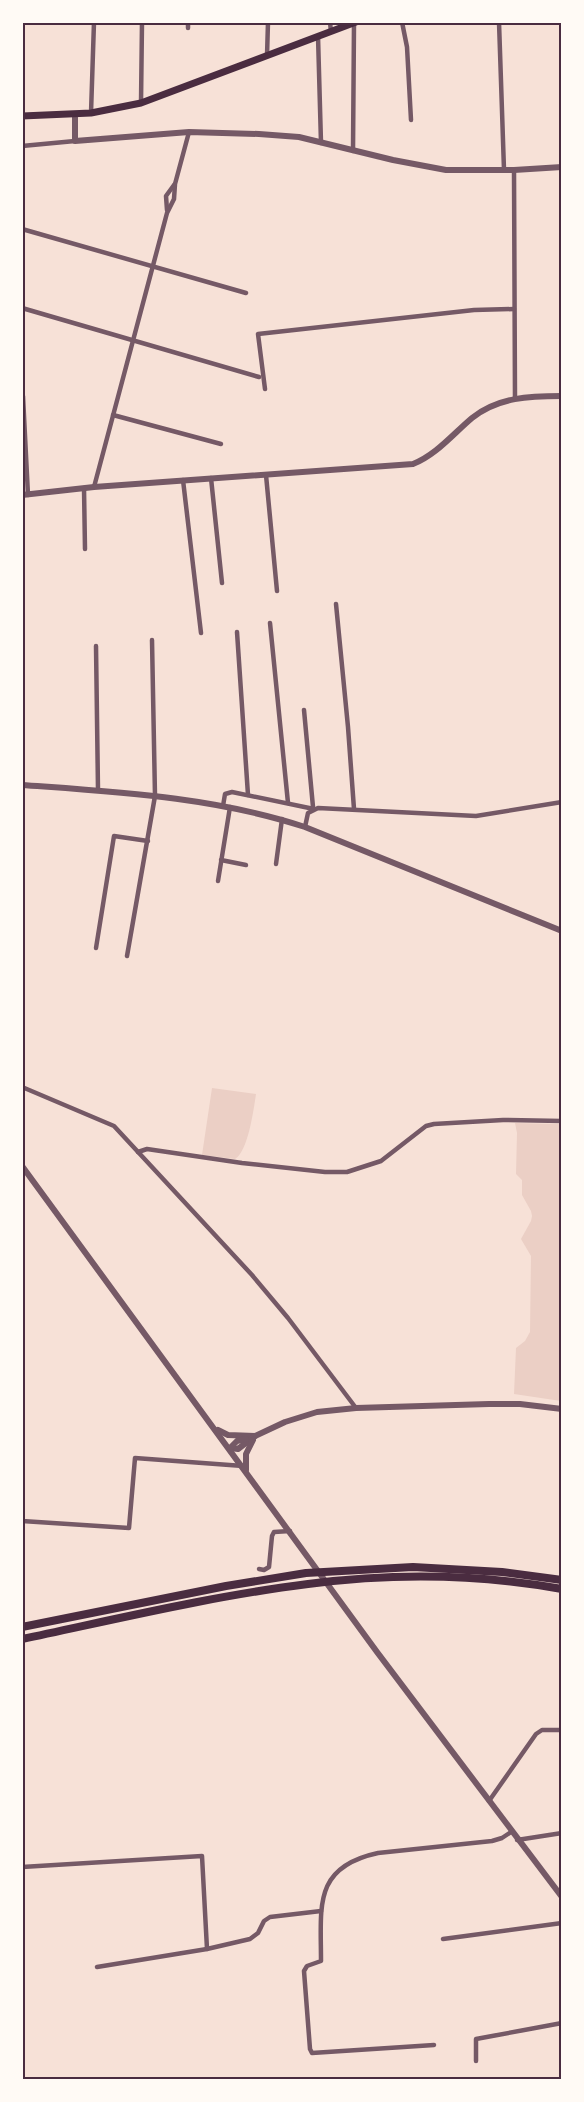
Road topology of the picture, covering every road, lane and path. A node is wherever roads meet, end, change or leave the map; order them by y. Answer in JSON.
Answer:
{"nodes":[{"id":1,"x":94,"y":22,"type":"edge"},
{"id":2,"x":142,"y":22,"type":"edge"},
{"id":3,"x":268,"y":22,"type":"edge"},
{"id":4,"x":330,"y":22,"type":"edge"},
{"id":5,"x":402,"y":22,"type":"edge"},
{"id":6,"x":499,"y":22,"type":"edge"},
{"id":7,"x":355,"y":23,"type":"edge"},
{"id":8,"x":331,"y":32,"type":"junction"},
{"id":9,"x":318,"y":36,"type":"junction"},
{"id":10,"x":267,"y":56,"type":"junction"},
{"id":11,"x":141,"y":103,"type":"junction"},
{"id":12,"x":92,"y":113,"type":"junction"},
{"id":13,"x":75,"y":114,"type":"junction"},
{"id":14,"x":22,"y":116,"type":"edge"},
{"id":15,"x":411,"y":120,"type":"dead end"},
{"id":16,"x":189,"y":132,"type":"junction"},
{"id":17,"x":75,"y":141,"type":"junction"},
{"id":18,"x":321,"y":143,"type":"junction"},
{"id":19,"x":22,"y":146,"type":"edge"},
{"id":20,"x":353,"y":151,"type":"junction"},
{"id":21,"x":561,"y":167,"type":"edge"},
{"id":22,"x":504,"y":170,"type":"junction"},
{"id":23,"x":514,"y":170,"type":"junction"},
{"id":24,"x":175,"y":184,"type":"junction"},
{"id":25,"x":167,"y":213,"type":"junction"},
{"id":26,"x":22,"y":230,"type":"edge"},
{"id":27,"x":153,"y":266,"type":"junction"},
{"id":28,"x":246,"y":293,"type":"dead end"},
{"id":29,"x":22,"y":308,"type":"edge"},
{"id":30,"x":514,"y":309,"type":"junction"},
{"id":31,"x":133,"y":340,"type":"junction"},
{"id":32,"x":259,"y":377,"type":"dead end"},
{"id":33,"x":265,"y":389,"type":"dead end"},
{"id":34,"x":23,"y":396,"type":"edge"},
{"id":35,"x":561,"y":396,"type":"edge"},
{"id":36,"x":514,"y":399,"type":"junction"},
{"id":37,"x":113,"y":415,"type":"junction"},
{"id":38,"x":221,"y":444,"type":"dead end"},
{"id":39,"x":266,"y":475,"type":"junction"},
{"id":40,"x":211,"y":478,"type":"junction"},
{"id":41,"x":183,"y":480,"type":"junction"},
{"id":42,"x":94,"y":487,"type":"junction"},
{"id":43,"x":84,"y":488,"type":"junction"},
{"id":44,"x":25,"y":495,"type":"edge"},
{"id":45,"x":85,"y":549,"type":"dead end"},
{"id":46,"x":222,"y":583,"type":"dead end"},
{"id":47,"x":277,"y":591,"type":"dead end"},
{"id":48,"x":336,"y":604,"type":"dead end"},
{"id":49,"x":270,"y":623,"type":"dead end"},
{"id":50,"x":237,"y":632,"type":"dead end"},
{"id":51,"x":201,"y":633,"type":"dead end"},
{"id":52,"x":152,"y":640,"type":"dead end"},
{"id":53,"x":96,"y":646,"type":"dead end"},
{"id":54,"x":304,"y":710,"type":"dead end"},
{"id":55,"x":22,"y":785,"type":"edge"},
{"id":56,"x":98,"y":790,"type":"junction"},
{"id":57,"x":248,"y":795,"type":"junction"},
{"id":58,"x":155,"y":796,"type":"junction"},
{"id":59,"x":561,"y":802,"type":"edge"},
{"id":60,"x":288,"y":803,"type":"junction"},
{"id":61,"x":223,"y":806,"type":"junction"},
{"id":62,"x":230,"y":807,"type":"junction"},
{"id":63,"x":314,"y":808,"type":"junction"},
{"id":64,"x":354,"y":809,"type":"junction"},
{"id":65,"x":282,"y":819,"type":"junction"},
{"id":66,"x":305,"y":827,"type":"junction"},
{"id":67,"x":148,"y":841,"type":"junction"},
{"id":68,"x":221,"y":860,"type":"junction"},
{"id":69,"x":276,"y":864,"type":"dead end"},
{"id":70,"x":246,"y":865,"type":"dead end"},
{"id":71,"x":218,"y":880,"type":"dead end"},
{"id":72,"x":561,"y":931,"type":"edge"},
{"id":73,"x":96,"y":948,"type":"dead end"},
{"id":74,"x":127,"y":956,"type":"dead end"},
{"id":75,"x":22,"y":1087,"type":"edge"},
{"id":76,"x":561,"y":1121,"type":"edge"},
{"id":77,"x":138,"y":1152,"type":"junction"},
{"id":78,"x":22,"y":1166,"type":"edge"},
{"id":79,"x":356,"y":1408,"type":"junction"},
{"id":80,"x":561,"y":1409,"type":"edge"},
{"id":81,"x":216,"y":1430,"type":"junction"},
{"id":82,"x":255,"y":1436,"type":"junction"},
{"id":83,"x":230,"y":1448,"type":"junction"},
{"id":84,"x":244,"y":1468,"type":"junction"},
{"id":85,"x":22,"y":1521,"type":"edge"},
{"id":86,"x":290,"y":1531,"type":"junction"},
{"id":87,"x":259,"y":1569,"type":"dead end"},
{"id":88,"x":561,"y":1580,"type":"edge"},
{"id":89,"x":561,"y":1589,"type":"edge"},
{"id":90,"x":22,"y":1628,"type":"edge"},
{"id":91,"x":22,"y":1639,"type":"edge"},
{"id":92,"x":561,"y":1731,"type":"edge"},
{"id":93,"x":489,"y":1802,"type":"junction"},
{"id":94,"x":511,"y":1832,"type":"junction"},
{"id":95,"x":561,"y":1833,"type":"edge"},
{"id":96,"x":517,"y":1840,"type":"junction"},
{"id":97,"x":22,"y":1867,"type":"edge"},
{"id":98,"x":561,"y":1898,"type":"edge"},
{"id":99,"x":321,"y":1911,"type":"junction"},
{"id":100,"x":561,"y":1923,"type":"edge"},
{"id":101,"x":443,"y":1939,"type":"dead end"},
{"id":102,"x":207,"y":1949,"type":"junction"},
{"id":103,"x":97,"y":1967,"type":"dead end"},
{"id":104,"x":561,"y":2023,"type":"edge"},
{"id":105,"x":435,"y":2045,"type":"dead end"},
{"id":106,"x":476,"y":2061,"type":"dead end"}],
"edges":[{"from":1,"to":12,"type":"street"},
{"from":2,"to":11,"type":"street"},
{"from":3,"to":10,"type":"street"},
{"from":4,"to":8,"type":"street"},
{"from":5,"to":15,"type":"street"},
{"from":6,"to":22,"type":"street"},
{"from":7,"to":8,"type":"main road"},
{"from":7,"to":20,"type":"street"},
{"from":8,"to":9,"type":"main road"},
{"from":9,"to":10,"type":"main road"},
{"from":9,"to":18,"type":"street"},
{"from":10,"to":11,"type":"main road"},
{"from":11,"to":12,"type":"main road"},
{"from":12,"to":13,"type":"main road"},
{"from":13,"to":14,"type":"main road"},
{"from":13,"to":17,"type":"street"},
{"from":16,"to":17,"type":"street"},
{"from":16,"to":18,"type":"street"},
{"from":16,"to":24,"type":"street"},
{"from":17,"to":19,"type":"street"},
{"from":18,"to":20,"type":"street"},
{"from":20,"to":22,"type":"street"},
{"from":21,"to":23,"type":"street"},
{"from":22,"to":23,"type":"street"},
{"from":23,"to":30,"type":"street"},
{"from":24,"to":25,"type":"street"},
{"from":24,"to":25,"type":"street"},
{"from":25,"to":27,"type":"street"},
{"from":26,"to":27,"type":"street"},
{"from":27,"to":28,"type":"street"},
{"from":27,"to":31,"type":"street"},
{"from":29,"to":31,"type":"street"},
{"from":30,"to":33,"type":"street"},
{"from":30,"to":36,"type":"street"},
{"from":31,"to":32,"type":"street"},
{"from":31,"to":37,"type":"street"},
{"from":34,"to":44,"type":"street"},
{"from":35,"to":36,"type":"street"},
{"from":36,"to":39,"type":"street"},
{"from":37,"to":38,"type":"street"},
{"from":37,"to":42,"type":"street"},
{"from":39,"to":40,"type":"street"},
{"from":39,"to":47,"type":"street"},
{"from":40,"to":41,"type":"street"},
{"from":40,"to":46,"type":"street"},
{"from":41,"to":42,"type":"street"},
{"from":41,"to":51,"type":"street"},
{"from":42,"to":43,"type":"street"},
{"from":43,"to":44,"type":"street"},
{"from":43,"to":45,"type":"street"},
{"from":48,"to":64,"type":"street"},
{"from":49,"to":60,"type":"street"},
{"from":50,"to":57,"type":"street"},
{"from":52,"to":58,"type":"street"},
{"from":53,"to":56,"type":"street"},
{"from":54,"to":63,"type":"street"},
{"from":55,"to":56,"type":"street"},
{"from":56,"to":58,"type":"street"},
{"from":57,"to":60,"type":"street"},
{"from":57,"to":61,"type":"street"},
{"from":58,"to":61,"type":"street"},
{"from":58,"to":67,"type":"street"},
{"from":59,"to":64,"type":"street"},
{"from":60,"to":63,"type":"street"},
{"from":61,"to":62,"type":"street"},
{"from":62,"to":65,"type":"street"},
{"from":62,"to":68,"type":"street"},
{"from":63,"to":64,"type":"street"},
{"from":63,"to":66,"type":"street"},
{"from":65,"to":66,"type":"street"},
{"from":65,"to":69,"type":"street"},
{"from":66,"to":72,"type":"street"},
{"from":67,"to":73,"type":"street"},
{"from":67,"to":74,"type":"street"},
{"from":68,"to":70,"type":"street"},
{"from":68,"to":71,"type":"street"},
{"from":75,"to":77,"type":"street"},
{"from":76,"to":77,"type":"street"},
{"from":77,"to":79,"type":"street"},
{"from":78,"to":81,"type":"street"},
{"from":79,"to":80,"type":"street"},
{"from":79,"to":82,"type":"street"},
{"from":81,"to":82,"type":"street"},
{"from":81,"to":83,"type":"street"},
{"from":82,"to":83,"type":"street"},
{"from":82,"to":84,"type":"street"},
{"from":83,"to":84,"type":"street"},
{"from":84,"to":85,"type":"street"},
{"from":84,"to":86,"type":"street"},
{"from":86,"to":87,"type":"street"},
{"from":86,"to":93,"type":"street"},
{"from":88,"to":90,"type":"highway"},
{"from":89,"to":91,"type":"highway"},
{"from":92,"to":93,"type":"street"},
{"from":93,"to":94,"type":"street"},
{"from":94,"to":96,"type":"street"},
{"from":94,"to":99,"type":"street"},
{"from":95,"to":96,"type":"street"},
{"from":96,"to":98,"type":"street"},
{"from":97,"to":102,"type":"street"},
{"from":99,"to":102,"type":"street"},
{"from":99,"to":105,"type":"street"},
{"from":100,"to":101,"type":"street"},
{"from":102,"to":103,"type":"street"},
{"from":104,"to":106,"type":"street"}]}
